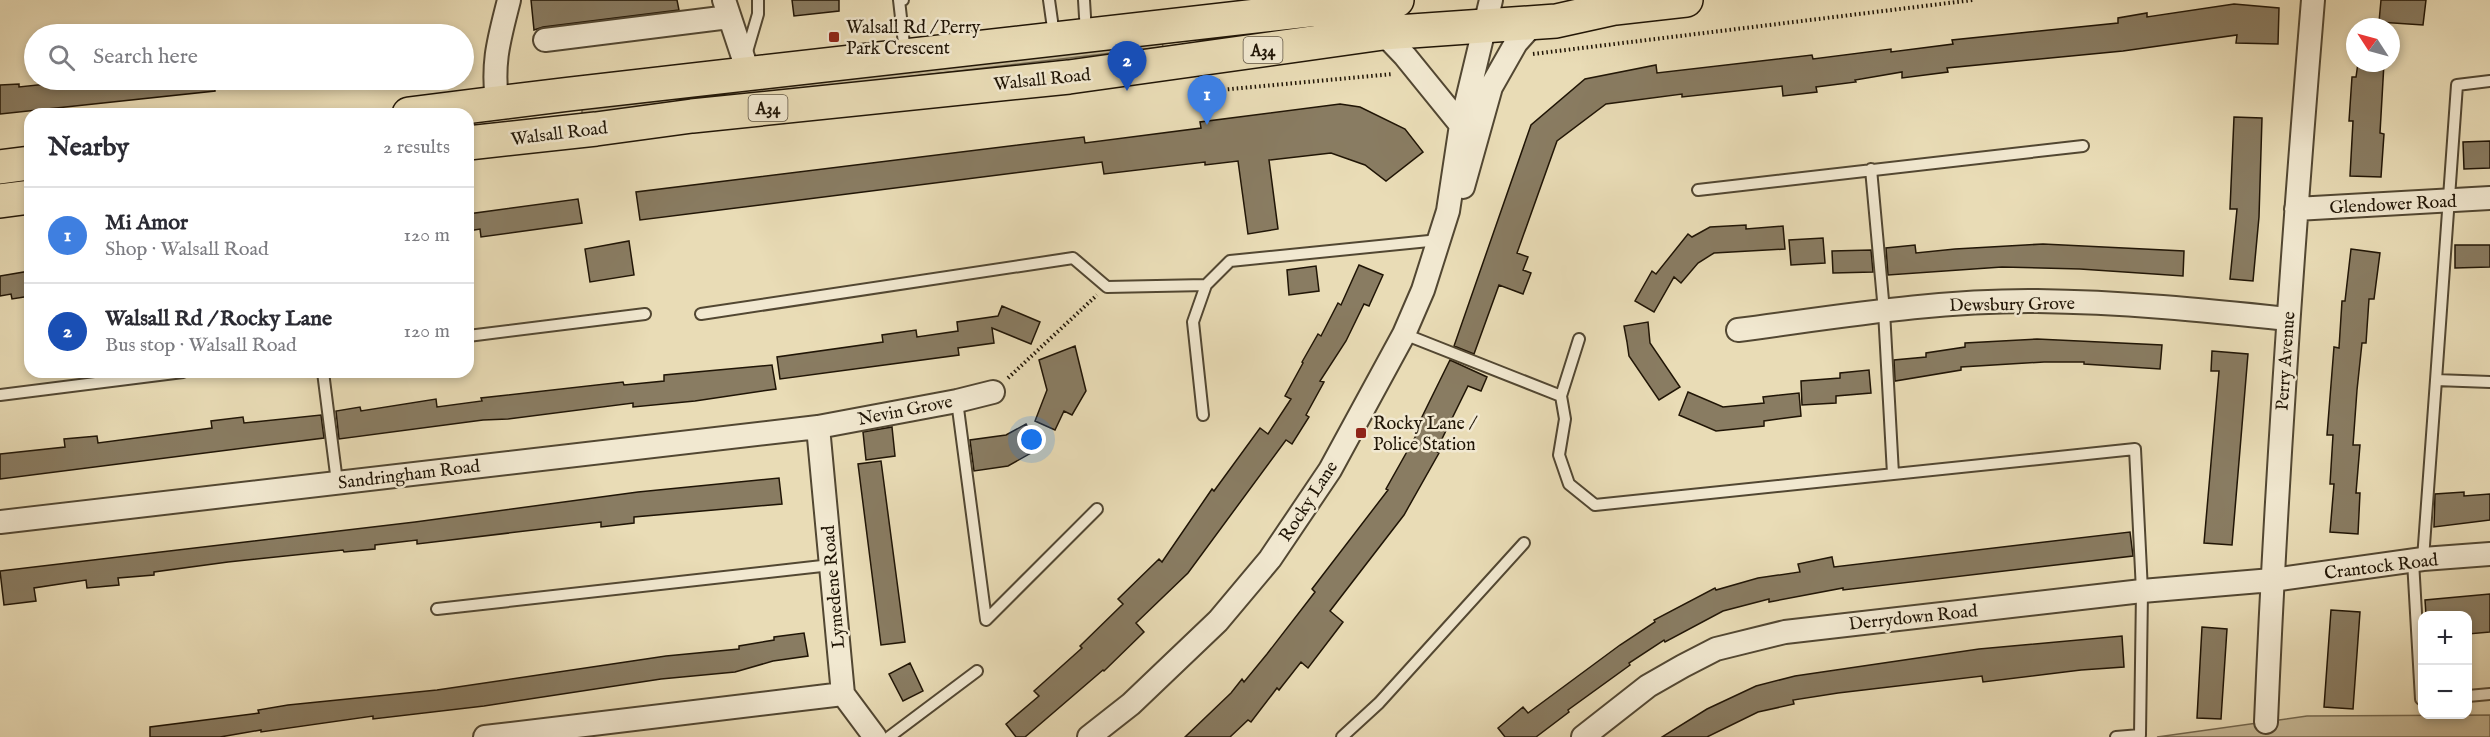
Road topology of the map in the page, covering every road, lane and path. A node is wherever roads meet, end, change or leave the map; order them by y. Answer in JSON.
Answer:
{"nodes":[{"id":1,"x":509,"y":0,"type":"edge"},
{"id":2,"x":758,"y":0,"type":"edge"},
{"id":3,"x":903,"y":0,"type":"edge"},
{"id":4,"x":1049,"y":0,"type":"edge"},
{"id":5,"x":1084,"y":0,"type":"edge"},
{"id":6,"x":1686,"y":0,"type":"edge"},
{"id":7,"x":2313,"y":0,"type":"edge"},
{"id":8,"x":1609,"y":4,"type":"edge"},
{"id":9,"x":1373,"y":7,"type":"edge"},
{"id":10,"x":727,"y":9,"type":"edge"},
{"id":11,"x":1488,"y":13,"type":"edge"},
{"id":12,"x":1533,"y":24,"type":"junction"},
{"id":13,"x":1070,"y":38,"type":"junction"},
{"id":14,"x":545,"y":40,"type":"dead end"},
{"id":15,"x":906,"y":56,"type":"junction"},
{"id":16,"x":742,"y":67,"type":"junction"},
{"id":17,"x":2490,"y":81,"type":"edge"},
{"id":18,"x":497,"y":103,"type":"junction"},
{"id":19,"x":457,"y":108,"type":"edge"},
{"id":20,"x":1461,"y":125,"type":"junction"},
{"id":21,"x":474,"y":142,"type":"edge"},
{"id":22,"x":2083,"y":146,"type":"dead end"},
{"id":23,"x":24,"y":164,"type":"edge"},
{"id":24,"x":0,"y":167,"type":"edge"},
{"id":25,"x":1871,"y":170,"type":"junction"},
{"id":26,"x":1698,"y":190,"type":"dead end"},
{"id":27,"x":24,"y":198,"type":"edge"},
{"id":28,"x":2490,"y":198,"type":"edge"},
{"id":29,"x":0,"y":201,"type":"edge"},
{"id":30,"x":2449,"y":201,"type":"junction"},
{"id":31,"x":2296,"y":209,"type":"junction"},
{"id":32,"x":1448,"y":211,"type":"junction"},
{"id":33,"x":1439,"y":240,"type":"junction"},
{"id":34,"x":1206,"y":285,"type":"junction"},
{"id":35,"x":1107,"y":287,"type":"junction"},
{"id":36,"x":1884,"y":311,"type":"junction"},
{"id":37,"x":645,"y":314,"type":"dead end"},
{"id":38,"x":701,"y":314,"type":"dead end"},
{"id":39,"x":2288,"y":319,"type":"junction"},
{"id":40,"x":1738,"y":330,"type":"dead end"},
{"id":41,"x":1404,"y":334,"type":"junction"},
{"id":42,"x":474,"y":335,"type":"edge"},
{"id":43,"x":1579,"y":339,"type":"dead end"},
{"id":44,"x":133,"y":378,"type":"edge"},
{"id":45,"x":324,"y":378,"type":"edge"},
{"id":46,"x":2436,"y":380,"type":"junction"},
{"id":47,"x":2490,"y":382,"type":"edge"},
{"id":48,"x":993,"y":392,"type":"joint"},
{"id":49,"x":0,"y":394,"type":"edge"},
{"id":50,"x":1561,"y":396,"type":"junction"},
{"id":51,"x":957,"y":401,"type":"junction"},
{"id":52,"x":1203,"y":415,"type":"dead end"},
{"id":53,"x":818,"y":427,"type":"junction"},
{"id":54,"x":1893,"y":474,"type":"junction"},
{"id":55,"x":337,"y":482,"type":"junction"},
{"id":56,"x":1097,"y":509,"type":"dead end"},
{"id":57,"x":0,"y":522,"type":"edge"},
{"id":58,"x":1524,"y":543,"type":"dead end"},
{"id":59,"x":2490,"y":554,"type":"edge"},
{"id":60,"x":2418,"y":560,"type":"junction"},
{"id":61,"x":831,"y":565,"type":"junction"},
{"id":62,"x":2272,"y":580,"type":"junction"},
{"id":63,"x":2142,"y":591,"type":"junction"},
{"id":64,"x":437,"y":609,"type":"dead end"},
{"id":65,"x":2420,"y":665,"type":"edge"},
{"id":66,"x":977,"y":671,"type":"dead end"},
{"id":67,"x":843,"y":694,"type":"junction"},
{"id":68,"x":2490,"y":694,"type":"edge"},
{"id":69,"x":2472,"y":696,"type":"edge"},
{"id":70,"x":2265,"y":730,"type":"edge"},
{"id":71,"x":485,"y":737,"type":"edge"},
{"id":72,"x":875,"y":737,"type":"edge"},
{"id":73,"x":889,"y":737,"type":"edge"},
{"id":74,"x":1089,"y":737,"type":"edge"},
{"id":75,"x":1342,"y":737,"type":"edge"},
{"id":76,"x":1583,"y":737,"type":"edge"},
{"id":77,"x":2116,"y":737,"type":"edge"}],
"edges":[{"from":1,"to":18,"type":"street"},
{"from":2,"to":16,"type":"lane"},
{"from":3,"to":15,"type":"lane"},
{"from":4,"to":13,"type":"lane"},
{"from":5,"to":13,"type":"lane"},
{"from":6,"to":8,"type":"highway","name":"Walsall Road","number":"A34"},
{"from":7,"to":31,"type":"street","name":"Perry Avenue"},
{"from":8,"to":12,"type":"highway","name":"Walsall Road","number":"A34"},
{"from":9,"to":11,"type":"highway","name":"Walsall Road","number":"A34"},
{"from":9,"to":13,"type":"highway","name":"Walsall Road","number":"A34"},
{"from":9,"to":20,"type":"street"},
{"from":9,"to":21,"type":"highway","name":"Walsall Road","number":"A34"},
{"from":10,"to":14,"type":"street"},
{"from":10,"to":16,"type":"street"},
{"from":11,"to":12,"type":"highway","name":"Walsall Road","number":"A34"},
{"from":11,"to":20,"type":"street","name":"Rocky Lane"},
{"from":12,"to":32,"type":"street","name":"Rocky Lane"},
{"from":13,"to":15,"type":"highway","name":"Walsall Road","number":"A34"},
{"from":15,"to":16,"type":"highway","name":"Walsall Road","number":"A34"},
{"from":16,"to":18,"type":"highway","name":"Walsall Road","number":"A34"},
{"from":17,"to":30,"type":"lane"},
{"from":18,"to":19,"type":"highway","name":"Walsall Road","number":"A34"},
{"from":20,"to":32,"type":"street","name":"Rocky Lane"},
{"from":22,"to":25,"type":"lane"},
{"from":23,"to":24,"type":"highway"},
{"from":25,"to":26,"type":"lane"},
{"from":25,"to":36,"type":"lane"},
{"from":27,"to":29,"type":"highway"},
{"from":28,"to":30,"type":"street","name":"Glendower Road"},
{"from":30,"to":31,"type":"street","name":"Glendower Road"},
{"from":30,"to":46,"type":"lane"},
{"from":31,"to":39,"type":"street","name":"Perry Avenue"},
{"from":32,"to":33,"type":"street","name":"Rocky Lane"},
{"from":33,"to":34,"type":"lane"},
{"from":33,"to":41,"type":"street","name":"Rocky Lane"},
{"from":34,"to":35,"type":"lane"},
{"from":34,"to":52,"type":"lane"},
{"from":35,"to":38,"type":"lane"},
{"from":35,"to":48,"type":"path"},
{"from":36,"to":39,"type":"street","name":"Dewsbury Grove"},
{"from":36,"to":40,"type":"street","name":"Dewsbury Grove"},
{"from":36,"to":54,"type":"lane"},
{"from":37,"to":42,"type":"lane"},
{"from":39,"to":62,"type":"street","name":"Perry Avenue"},
{"from":41,"to":50,"type":"lane"},
{"from":41,"to":74,"type":"street","name":"Rocky Lane"},
{"from":43,"to":50,"type":"lane"},
{"from":44,"to":49,"type":"lane"},
{"from":45,"to":55,"type":"lane"},
{"from":46,"to":47,"type":"lane"},
{"from":46,"to":60,"type":"lane"},
{"from":48,"to":51,"type":"street","name":"Nevin Grove"},
{"from":50,"to":54,"type":"lane"},
{"from":51,"to":53,"type":"street","name":"Nevin Grove"},
{"from":51,"to":56,"type":"lane"},
{"from":53,"to":55,"type":"street","name":"Sandringham Road"},
{"from":53,"to":61,"type":"street","name":"Lymedene Road"},
{"from":54,"to":63,"type":"lane"},
{"from":55,"to":57,"type":"street","name":"Sandringham Road"},
{"from":58,"to":75,"type":"lane"},
{"from":59,"to":60,"type":"street","name":"Crantock Road"},
{"from":60,"to":62,"type":"street","name":"Crantock Road"},
{"from":60,"to":65,"type":"lane"},
{"from":61,"to":64,"type":"lane"},
{"from":61,"to":67,"type":"street","name":"Lymedene Road"},
{"from":62,"to":63,"type":"street","name":"Derrydown Road"},
{"from":62,"to":70,"type":"street","name":"Perry Avenue"},
{"from":63,"to":76,"type":"street","name":"Derrydown Road"},
{"from":63,"to":77,"type":"lane"},
{"from":66,"to":73,"type":"lane"},
{"from":67,"to":71,"type":"street"},
{"from":67,"to":72,"type":"street"},
{"from":68,"to":69,"type":"lane"}]}
